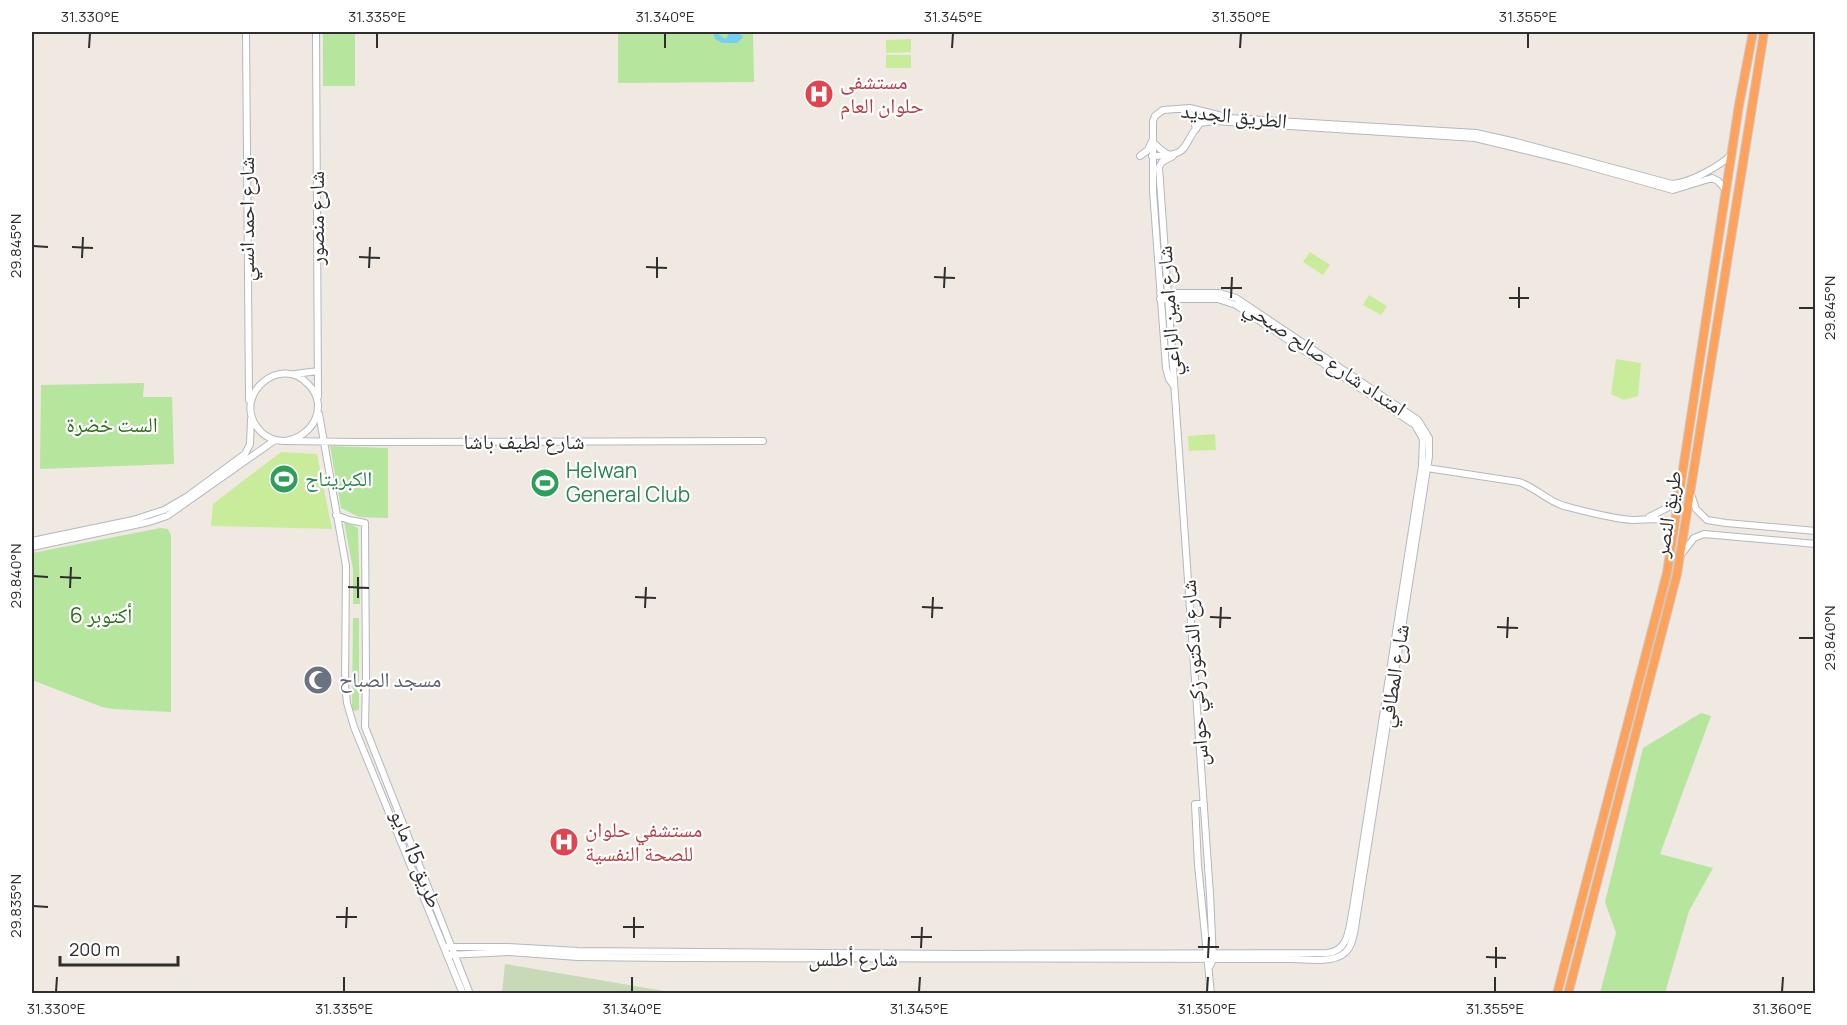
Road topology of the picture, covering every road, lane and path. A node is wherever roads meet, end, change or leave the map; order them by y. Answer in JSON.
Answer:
{"nodes":[{"id":1,"x":246,"y":32,"type":"edge"},
{"id":2,"x":316,"y":32,"type":"edge"},
{"id":3,"x":1753,"y":32,"type":"edge"},
{"id":4,"x":1764,"y":32,"type":"edge"},
{"id":5,"x":1177,"y":108,"type":"junction"},
{"id":6,"x":1196,"y":129,"type":"junction"},
{"id":7,"x":1152,"y":141,"type":"junction"},
{"id":8,"x":1733,"y":154,"type":"junction"},
{"id":9,"x":1140,"y":156,"type":"dead end"},
{"id":10,"x":1152,"y":156,"type":"junction"},
{"id":11,"x":1172,"y":156,"type":"junction"},
{"id":12,"x":1727,"y":192,"type":"junction"},
{"id":13,"x":1164,"y":296,"type":"junction"},
{"id":14,"x":1704,"y":334,"type":"junction"},
{"id":15,"x":1715,"y":337,"type":"junction"},
{"id":16,"x":1701,"y":349,"type":"junction"},
{"id":17,"x":1712,"y":351,"type":"junction"},
{"id":18,"x":318,"y":371,"type":"junction"},
{"id":19,"x":293,"y":375,"type":"junction"},
{"id":20,"x":1174,"y":386,"type":"joint"},
{"id":21,"x":250,"y":406,"type":"junction"},
{"id":22,"x":318,"y":406,"type":"junction"},
{"id":23,"x":251,"y":416,"type":"junction"},
{"id":24,"x":1417,"y":423,"type":"junction"},
{"id":25,"x":276,"y":440,"type":"junction"},
{"id":26,"x":285,"y":441,"type":"junction"},
{"id":27,"x":323,"y":441,"type":"junction"},
{"id":28,"x":763,"y":441,"type":"dead end"},
{"id":29,"x":1427,"y":468,"type":"junction"},
{"id":30,"x":1691,"y":489,"type":"junction"},
{"id":31,"x":1679,"y":495,"type":"junction"},
{"id":32,"x":336,"y":515,"type":"junction"},
{"id":33,"x":1643,"y":519,"type":"junction"},
{"id":34,"x":1674,"y":523,"type":"junction"},
{"id":35,"x":1726,"y":523,"type":"junction"},
{"id":36,"x":1815,"y":531,"type":"edge"},
{"id":37,"x":1724,"y":535,"type":"junction"},
{"id":38,"x":32,"y":541,"type":"edge"},
{"id":39,"x":1815,"y":544,"type":"edge"},
{"id":40,"x":32,"y":547,"type":"edge"},
{"id":41,"x":1680,"y":557,"type":"junction"},
{"id":42,"x":364,"y":724,"type":"junction"},
{"id":43,"x":354,"y":727,"type":"junction"},
{"id":44,"x":1622,"y":747,"type":"junction"},
{"id":45,"x":1632,"y":750,"type":"junction"},
{"id":46,"x":1204,"y":804,"type":"junction"},
{"id":47,"x":1351,"y":934,"type":"junction"},
{"id":48,"x":450,"y":951,"type":"junction"},
{"id":49,"x":1210,"y":959,"type":"junction"},
{"id":50,"x":1563,"y":969,"type":"junction"},
{"id":51,"x":1574,"y":972,"type":"junction"},
{"id":52,"x":1560,"y":980,"type":"junction"},
{"id":53,"x":1570,"y":983,"type":"junction"},
{"id":54,"x":464,"y":993,"type":"edge"},
{"id":55,"x":470,"y":993,"type":"edge"},
{"id":56,"x":1211,"y":993,"type":"edge"},
{"id":57,"x":1557,"y":993,"type":"edge"},
{"id":58,"x":1568,"y":993,"type":"edge"}],
"edges":[{"from":1,"to":21,"type":"street","name":"شارع احمد انسي"},
{"from":2,"to":18,"type":"street","name":"شارع منصور"},
{"from":3,"to":8,"type":"highway","name":"طريق النصر"},
{"from":4,"to":15,"type":"highway","name":"طريق النصر"},
{"from":5,"to":6,"type":"street"},
{"from":5,"to":7,"type":"street","name":"الطريق الجديد"},
{"from":5,"to":8,"type":"street","name":"الطريق الجديد"},
{"from":6,"to":11,"type":"street","name":"الطريق الجديد"},
{"from":6,"to":12,"type":"street","name":"الطريق الجديد"},
{"from":7,"to":9,"type":"street"},
{"from":7,"to":10,"type":"street","name":"الطريق الجديد"},
{"from":7,"to":11,"type":"street"},
{"from":8,"to":12,"type":"highway","name":"طريق النصر"},
{"from":10,"to":11,"type":"street"},
{"from":10,"to":13,"type":"street","name":"شارع امين الراعي"},
{"from":11,"to":13,"type":"street","name":"شارع امين الراعي"},
{"from":12,"to":14,"type":"highway","name":"طريق النصر"},
{"from":13,"to":20,"type":"street","name":"شارع امين الراعي"},
{"from":13,"to":24,"type":"street","name":"امتداد شارع صالح صبحي"},
{"from":14,"to":15,"type":"highway"},
{"from":14,"to":16,"type":"highway","name":"طريق النصر"},
{"from":15,"to":17,"type":"highway","name":"طريق النصر"},
{"from":16,"to":17,"type":"highway"},
{"from":16,"to":31,"type":"highway","name":"طريق النصر"},
{"from":17,"to":30,"type":"highway","name":"طريق النصر"},
{"from":18,"to":19,"type":"street"},
{"from":18,"to":22,"type":"street","name":"شارع منصور"},
{"from":19,"to":21,"type":"street"},
{"from":19,"to":22,"type":"street"},
{"from":20,"to":46,"type":"street","name":"شارع الدكتور زكي حواس"},
{"from":21,"to":23,"type":"street"},
{"from":22,"to":26,"type":"street"},
{"from":22,"to":27,"type":"street","name":"شارع منصور"},
{"from":23,"to":25,"type":"street"},
{"from":23,"to":38,"type":"street"},
{"from":24,"to":29,"type":"street","name":"شارع المطافي"},
{"from":24,"to":47,"type":"street","name":"شارع المطافي"},
{"from":25,"to":26,"type":"street"},
{"from":25,"to":40,"type":"street"},
{"from":26,"to":27,"type":"street","name":"شارع لطيف باشا"},
{"from":27,"to":28,"type":"street","name":"شارع لطيف باشا"},
{"from":27,"to":32,"type":"street","name":"شارع منصور"},
{"from":29,"to":33,"type":"street"},
{"from":29,"to":47,"type":"street","name":"شارع المطافي"},
{"from":30,"to":35,"type":"street"},
{"from":30,"to":41,"type":"highway","name":"طريق النصر"},
{"from":31,"to":33,"type":"street"},
{"from":31,"to":34,"type":"highway","name":"طريق النصر"},
{"from":32,"to":42,"type":"street"},
{"from":32,"to":43,"type":"street","name":"شارع منصور"},
{"from":33,"to":34,"type":"street"},
{"from":34,"to":44,"type":"highway","name":"طريق النصر"},
{"from":35,"to":36,"type":"street"},
{"from":35,"to":37,"type":"street"},
{"from":37,"to":39,"type":"street"},
{"from":37,"to":41,"type":"street"},
{"from":41,"to":45,"type":"highway","name":"طريق النصر"},
{"from":42,"to":43,"type":"street"},
{"from":42,"to":48,"type":"street","name":"طريق 15 مايو"},
{"from":43,"to":48,"type":"street","name":"طريق 15 مايو"},
{"from":44,"to":45,"type":"highway"},
{"from":44,"to":50,"type":"highway","name":"طريق النصر"},
{"from":45,"to":51,"type":"highway","name":"طريق النصر"},
{"from":46,"to":49,"type":"street","name":"شارع الدكتور زكي حواس"},
{"from":46,"to":49,"type":"street"},
{"from":47,"to":49,"type":"street","name":"شارع أطلس"},
{"from":48,"to":49,"type":"street","name":"شارع أطلس"},
{"from":48,"to":54,"type":"street","name":"طريق 15 مايو"},
{"from":48,"to":55,"type":"street","name":"طريق 15 مايو"},
{"from":49,"to":56,"type":"street"},
{"from":50,"to":51,"type":"highway"},
{"from":50,"to":52,"type":"highway","name":"طريق النصر"},
{"from":51,"to":53,"type":"highway","name":"طريق النصر"},
{"from":52,"to":53,"type":"highway"},
{"from":52,"to":57,"type":"highway","name":"طريق النصر"},
{"from":53,"to":58,"type":"highway","name":"طريق النصر"}]}
